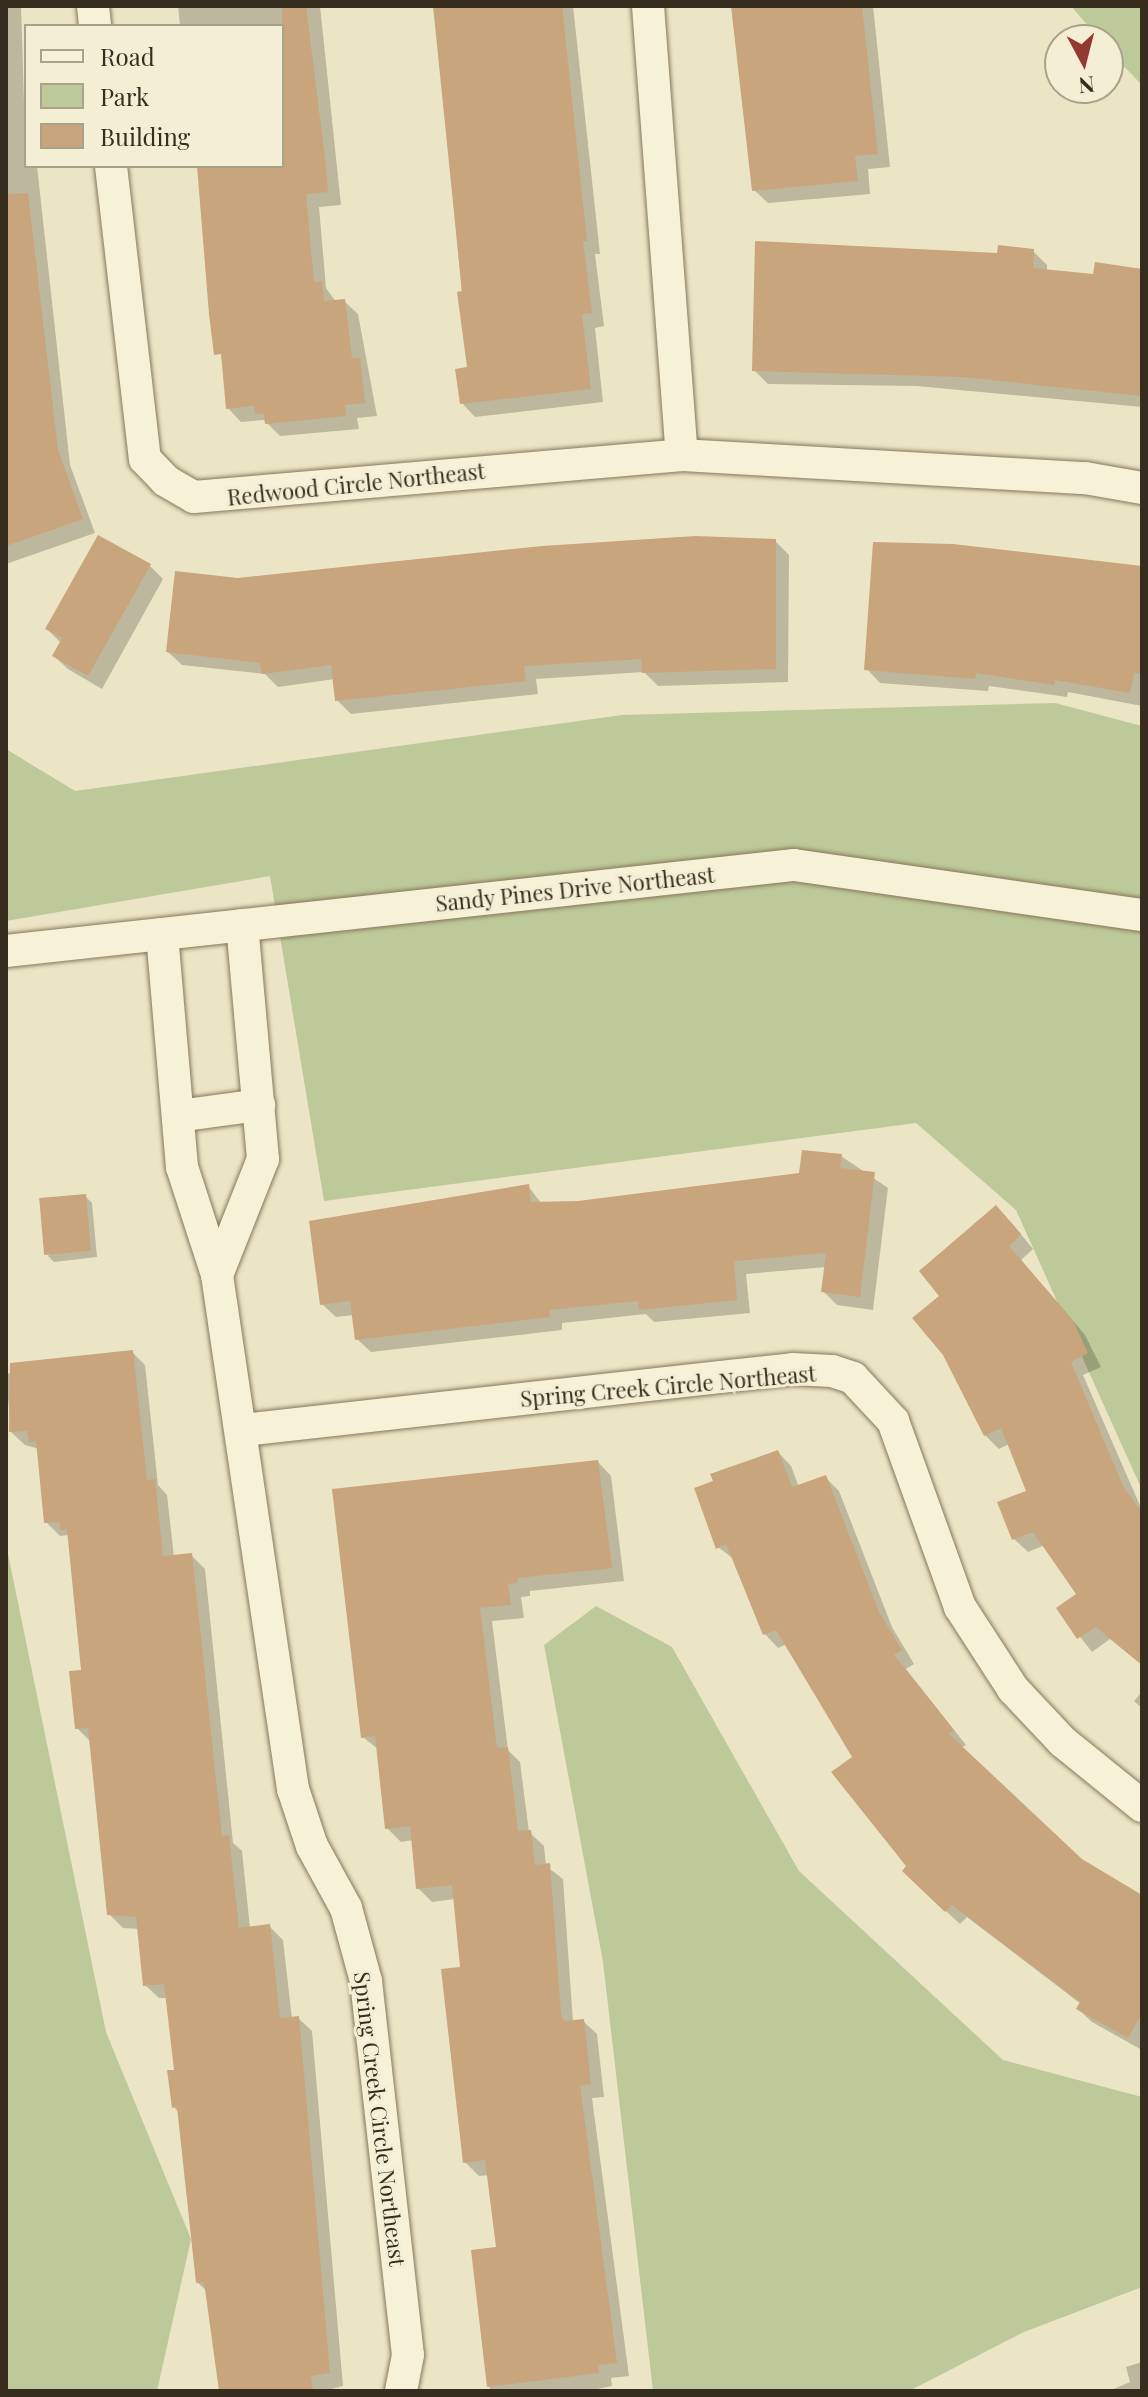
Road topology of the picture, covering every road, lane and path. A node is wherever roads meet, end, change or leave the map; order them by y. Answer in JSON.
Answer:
{"nodes":[{"id":1,"x":648,"y":6,"type":"edge"},
{"id":2,"x":111,"y":168,"type":"edge"},
{"id":3,"x":682,"y":455,"type":"junction"},
{"id":4,"x":1142,"y":488,"type":"edge"},
{"id":5,"x":1142,"y":915,"type":"edge"},
{"id":6,"x":242,"y":925,"type":"junction"},
{"id":7,"x":162,"y":934,"type":"junction"},
{"id":8,"x":6,"y":951,"type":"edge"},
{"id":9,"x":259,"y":1105,"type":"junction"},
{"id":10,"x":178,"y":1116,"type":"junction"},
{"id":11,"x":217,"y":1275,"type":"junction"},
{"id":12,"x":243,"y":1430,"type":"junction"},
{"id":13,"x":1142,"y":1806,"type":"edge"},
{"id":14,"x":401,"y":2391,"type":"edge"}],
"edges":[{"from":1,"to":3,"type":"street"},
{"from":2,"to":3,"type":"street","name":"Redwood Circle Northeast"},
{"from":3,"to":4,"type":"street","name":"Redwood Circle Northeast"},
{"from":5,"to":6,"type":"street","name":"Sandy Pines Drive Northeast"},
{"from":6,"to":7,"type":"street","name":"Sandy Pines Drive Northeast"},
{"from":6,"to":9,"type":"street"},
{"from":7,"to":8,"type":"street","name":"Sandy Pines Drive Northeast"},
{"from":7,"to":10,"type":"street","name":"Spring Creek Circle Northeast"},
{"from":9,"to":10,"type":"street"},
{"from":9,"to":11,"type":"street"},
{"from":10,"to":11,"type":"street","name":"Spring Creek Circle Northeast"},
{"from":11,"to":12,"type":"street","name":"Spring Creek Circle Northeast"},
{"from":12,"to":13,"type":"street","name":"Spring Creek Circle Northeast"},
{"from":12,"to":14,"type":"street","name":"Spring Creek Circle Northeast"}]}
